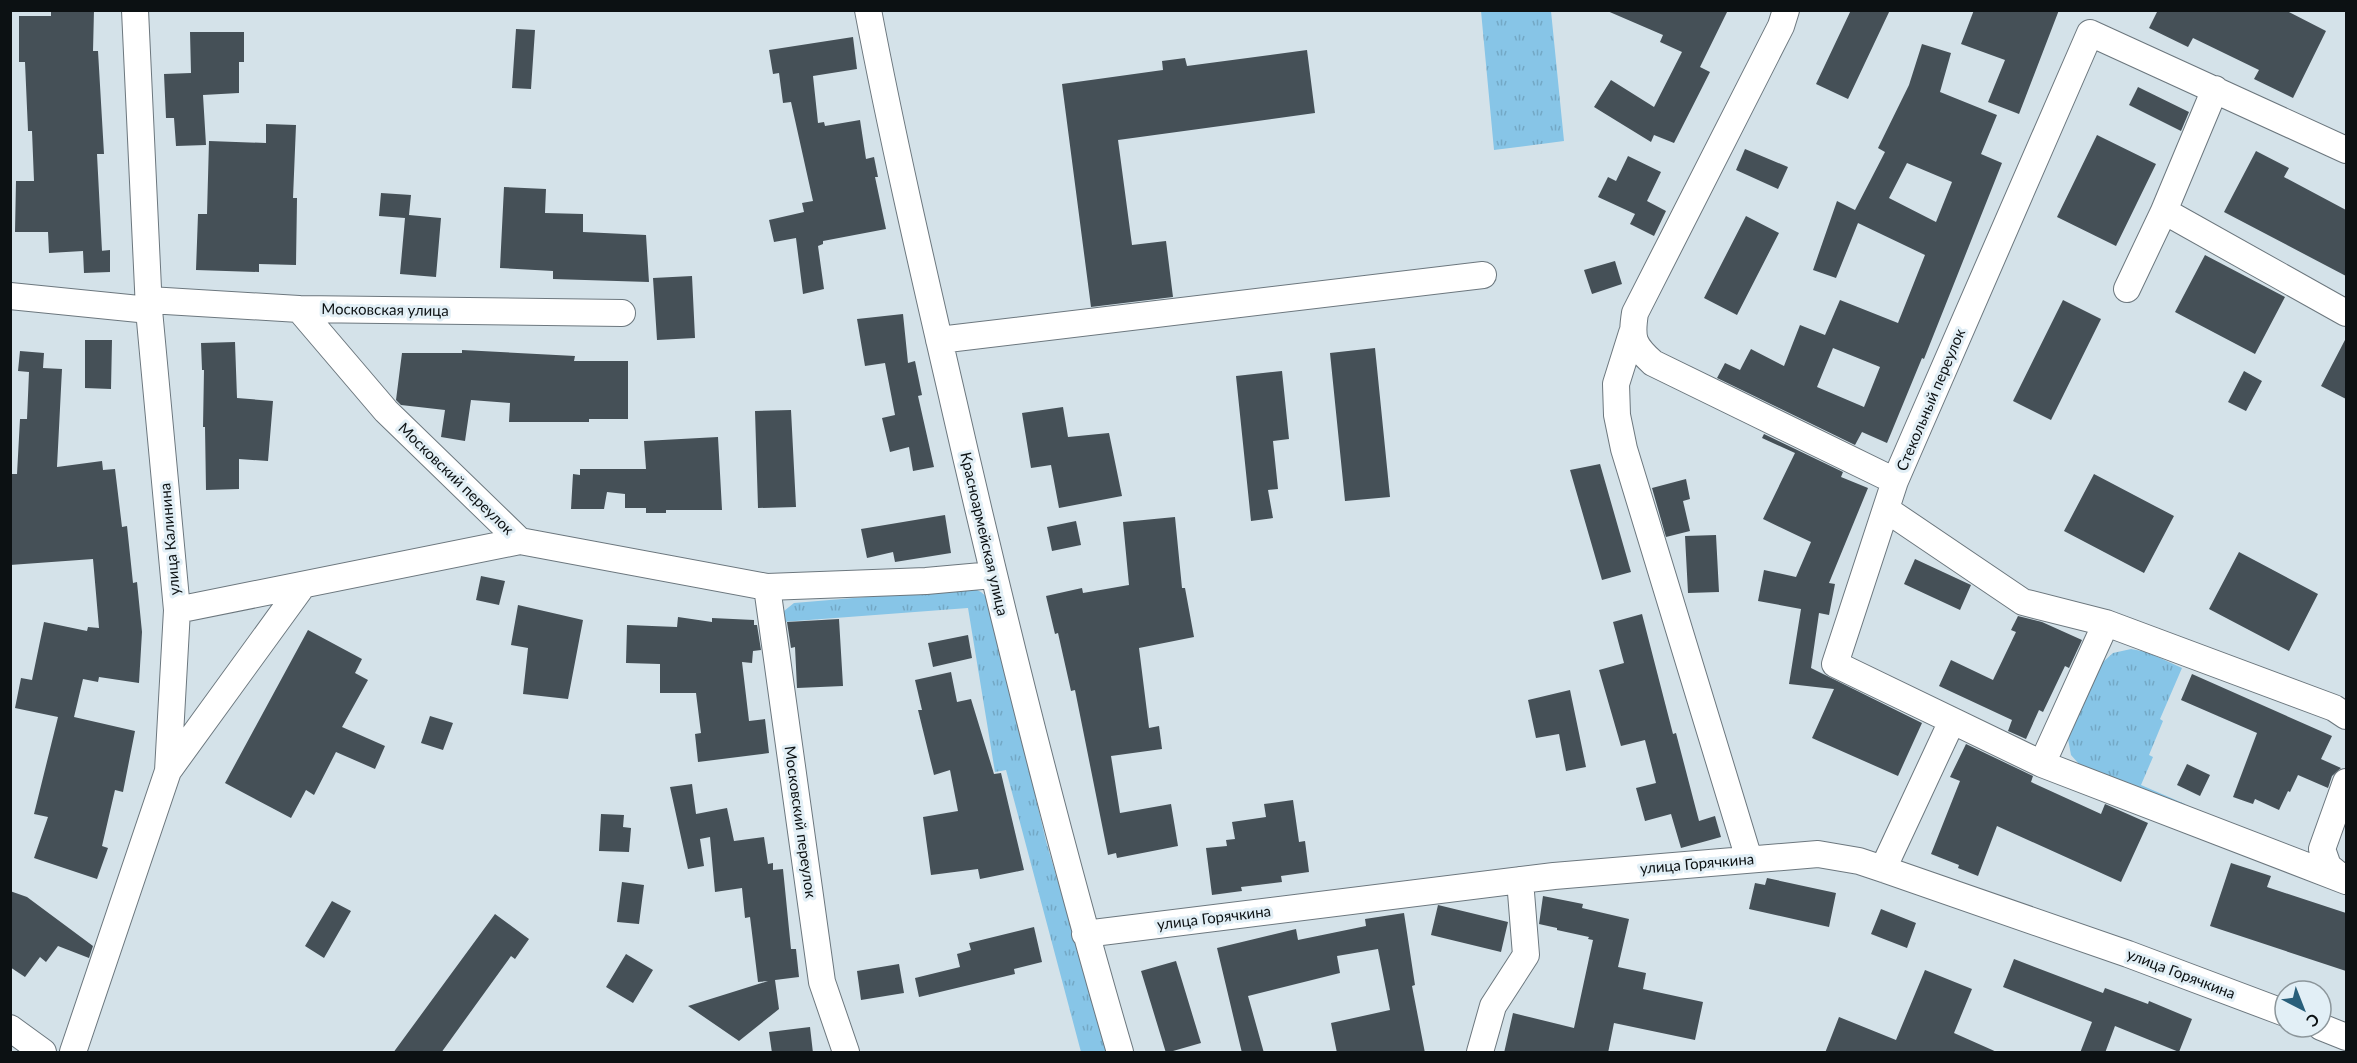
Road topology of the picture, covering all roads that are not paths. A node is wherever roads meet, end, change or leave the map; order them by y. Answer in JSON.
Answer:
{"nodes":[{"id":1,"x":135,"y":10,"type":"edge"},
{"id":2,"x":868,"y":10,"type":"edge"},
{"id":3,"x":1786,"y":10,"type":"edge"},
{"id":4,"x":2215,"y":89,"type":"junction"},
{"id":5,"x":2346,"y":150,"type":"edge"},
{"id":6,"x":2164,"y":211,"type":"junction"},
{"id":7,"x":1483,"y":275,"type":"dead end"},
{"id":8,"x":2127,"y":289,"type":"dead end"},
{"id":9,"x":10,"y":296,"type":"edge"},
{"id":10,"x":149,"y":305,"type":"junction"},
{"id":11,"x":299,"y":309,"type":"junction"},
{"id":12,"x":622,"y":313,"type":"dead end"},
{"id":13,"x":2346,"y":313,"type":"edge"},
{"id":14,"x":1632,"y":333,"type":"junction"},
{"id":15,"x":939,"y":340,"type":"junction"},
{"id":16,"x":1895,"y":481,"type":"junction"},
{"id":17,"x":1887,"y":510,"type":"junction"},
{"id":18,"x":520,"y":541,"type":"junction"},
{"id":19,"x":993,"y":575,"type":"junction"},
{"id":20,"x":303,"y":585,"type":"junction"},
{"id":21,"x":767,"y":587,"type":"junction"},
{"id":22,"x":177,"y":610,"type":"junction"},
{"id":23,"x":2106,"y":623,"type":"junction"},
{"id":24,"x":2346,"y":716,"type":"edge"},
{"id":25,"x":1952,"y":721,"type":"junction"},
{"id":26,"x":2042,"y":764,"type":"junction"},
{"id":27,"x":168,"y":771,"type":"junction"},
{"id":28,"x":2346,"y":782,"type":"edge"},
{"id":29,"x":1749,"y":859,"type":"junction"},
{"id":30,"x":1883,"y":869,"type":"junction"},
{"id":31,"x":2340,"y":876,"type":"edge"},
{"id":32,"x":1520,"y":880,"type":"junction"},
{"id":33,"x":1085,"y":934,"type":"junction"},
{"id":34,"x":2273,"y":1008,"type":"edge"},
{"id":35,"x":10,"y":1029,"type":"edge"},
{"id":36,"x":43,"y":1053,"type":"edge"},
{"id":37,"x":73,"y":1053,"type":"edge"},
{"id":38,"x":846,"y":1053,"type":"edge"},
{"id":39,"x":1120,"y":1053,"type":"edge"},
{"id":40,"x":1480,"y":1053,"type":"edge"}],
"edges":[{"from":1,"to":10,"type":"street","name":"улица Калинина"},
{"from":2,"to":15,"type":"street","name":"Красноармейская улица"},
{"from":3,"to":14,"type":"street"},
{"from":4,"to":5,"type":"street","name":"Стекольный переулок"},
{"from":4,"to":6,"type":"street"},
{"from":4,"to":16,"type":"street","name":"Стекольный переулок"},
{"from":6,"to":8,"type":"street"},
{"from":6,"to":13,"type":"street"},
{"from":7,"to":15,"type":"street"},
{"from":9,"to":10,"type":"street","name":"Московская улица"},
{"from":10,"to":11,"type":"street","name":"Московская улица"},
{"from":10,"to":22,"type":"street","name":"улица Калинина"},
{"from":11,"to":12,"type":"street","name":"Московская улица"},
{"from":11,"to":18,"type":"street","name":"Московский переулок"},
{"from":14,"to":16,"type":"street","name":"Стекольный переулок"},
{"from":14,"to":29,"type":"street"},
{"from":15,"to":19,"type":"street","name":"Красноармейская улица"},
{"from":16,"to":17,"type":"street"},
{"from":17,"to":23,"type":"street"},
{"from":17,"to":25,"type":"street"},
{"from":18,"to":20,"type":"street"},
{"from":18,"to":21,"type":"street","name":"Московский переулок"},
{"from":19,"to":21,"type":"street","name":"Московский переулок"},
{"from":19,"to":33,"type":"street","name":"Красноармейская улица"},
{"from":20,"to":22,"type":"street"},
{"from":20,"to":27,"type":"street"},
{"from":21,"to":38,"type":"street","name":"Московский переулок"},
{"from":22,"to":27,"type":"street","name":"улица Калинина"},
{"from":23,"to":24,"type":"street"},
{"from":23,"to":26,"type":"street"},
{"from":25,"to":26,"type":"street"},
{"from":25,"to":30,"type":"street"},
{"from":26,"to":31,"type":"street"},
{"from":27,"to":37,"type":"street","name":"улица Калинина"},
{"from":28,"to":31,"type":"street"},
{"from":29,"to":30,"type":"street","name":"улица Горячкина"},
{"from":29,"to":32,"type":"street","name":"улица Горячкина"},
{"from":30,"to":34,"type":"street","name":"улица Горячкина"},
{"from":32,"to":33,"type":"street","name":"улица Горячкина"},
{"from":32,"to":40,"type":"street"},
{"from":33,"to":39,"type":"street","name":"Красноармейская улица"},
{"from":35,"to":36,"type":"street"}]}
